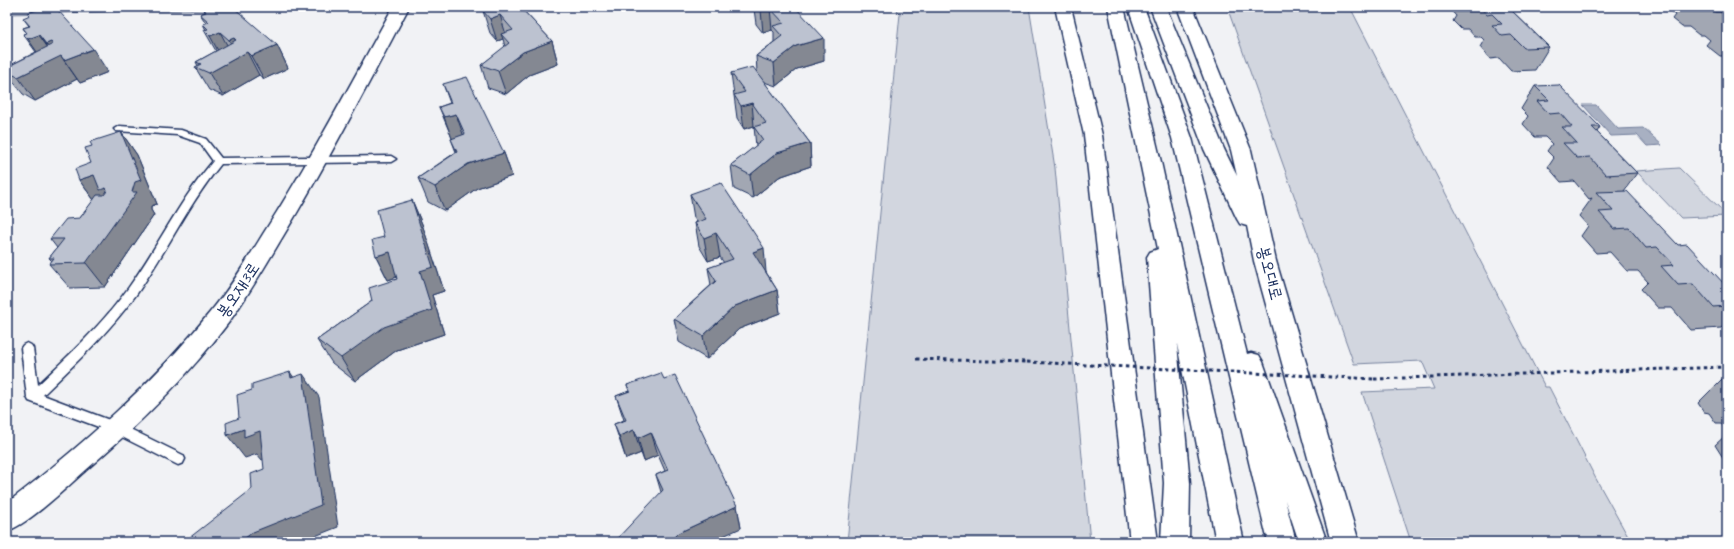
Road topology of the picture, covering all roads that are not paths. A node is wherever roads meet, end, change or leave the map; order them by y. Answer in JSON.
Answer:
{"nodes":[{"id":1,"x":401,"y":7,"type":"edge"},
{"id":2,"x":1063,"y":7,"type":"edge"},
{"id":3,"x":1116,"y":7,"type":"edge"},
{"id":4,"x":1136,"y":7,"type":"edge"},
{"id":5,"x":1158,"y":7,"type":"edge"},
{"id":6,"x":1184,"y":7,"type":"edge"},
{"id":7,"x":119,"y":129,"type":"dead end"},
{"id":8,"x":1182,"y":138,"type":"junction"},
{"id":9,"x":391,"y":159,"type":"dead end"},
{"id":10,"x":318,"y":160,"type":"junction"},
{"id":11,"x":218,"y":161,"type":"junction"},
{"id":12,"x":1150,"y":162,"type":"junction"},
{"id":13,"x":1265,"y":260,"type":"junction"},
{"id":14,"x":27,"y":348,"type":"dead end"},
{"id":15,"x":34,"y":397,"type":"junction"},
{"id":16,"x":116,"y":428,"type":"junction"},
{"id":17,"x":178,"y":459,"type":"dead end"},
{"id":18,"x":7,"y":519,"type":"edge"},
{"id":19,"x":1144,"y":542,"type":"edge"},
{"id":20,"x":1175,"y":542,"type":"edge"},
{"id":21,"x":1230,"y":542,"type":"edge"},
{"id":22,"x":1282,"y":542,"type":"edge"},
{"id":23,"x":1313,"y":542,"type":"edge"},
{"id":24,"x":1345,"y":542,"type":"edge"}],
"edges":[{"from":1,"to":10,"type":"main road","name":"봉오재3로"},
{"from":2,"to":19,"type":"main road"},
{"from":3,"to":12,"type":"main road"},
{"from":4,"to":8,"type":"main road"},
{"from":5,"to":13,"type":"main road"},
{"from":6,"to":13,"type":"main road","name":"봉오대로"},
{"from":7,"to":11,"type":"lane"},
{"from":8,"to":22,"type":"main road"},
{"from":8,"to":23,"type":"main road"},
{"from":9,"to":10,"type":"lane"},
{"from":10,"to":11,"type":"lane"},
{"from":10,"to":16,"type":"main road","name":"봉오재3로"},
{"from":11,"to":15,"type":"lane"},
{"from":12,"to":20,"type":"main road"},
{"from":12,"to":21,"type":"main road"},
{"from":13,"to":24,"type":"main road","name":"봉오대로"},
{"from":14,"to":15,"type":"lane"},
{"from":15,"to":16,"type":"lane"},
{"from":16,"to":17,"type":"lane"},
{"from":16,"to":18,"type":"main road","name":"봉오재3로"}]}
